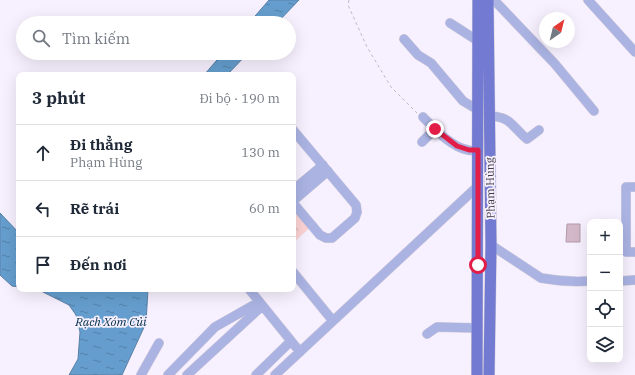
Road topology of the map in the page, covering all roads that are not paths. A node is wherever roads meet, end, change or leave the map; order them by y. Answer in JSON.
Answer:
{"nodes":[{"id":1,"x":478,"y":0,"type":"edge"},
{"id":2,"x":488,"y":0,"type":"edge"},
{"id":3,"x":494,"y":0,"type":"edge"},
{"id":4,"x":588,"y":0,"type":"edge"},
{"id":5,"x":450,"y":23,"type":"dead end"},
{"id":6,"x":404,"y":39,"type":"dead end"},
{"id":7,"x":478,"y":41,"type":"junction"},
{"id":8,"x":635,"y":52,"type":"edge"},
{"id":9,"x":478,"y":110,"type":"junction"},
{"id":10,"x":594,"y":111,"type":"dead end"},
{"id":11,"x":421,"y":116,"type":"road end"},
{"id":12,"x":490,"y":116,"type":"junction"},
{"id":13,"x":435,"y":129,"type":"junction"},
{"id":14,"x":538,"y":130,"type":"dead end"},
{"id":15,"x":296,"y":134,"type":"edge"},
{"id":16,"x":422,"y":142,"type":"dead end"},
{"id":17,"x":478,"y":150,"type":"junction"},
{"id":18,"x":325,"y":168,"type":"junction"},
{"id":19,"x":478,"y":186,"type":"junction"},
{"id":20,"x":635,"y":186,"type":"edge"},
{"id":21,"x":296,"y":188,"type":"edge"},
{"id":22,"x":296,"y":199,"type":"edge"},
{"id":23,"x":296,"y":206,"type":"edge"},
{"id":24,"x":491,"y":245,"type":"junction"},
{"id":25,"x":635,"y":252,"type":"edge"},
{"id":26,"x":296,"y":276,"type":"edge"},
{"id":27,"x":635,"y":280,"type":"edge"},
{"id":28,"x":587,"y":281,"type":"edge"},
{"id":29,"x":623,"y":281,"type":"edge"},
{"id":30,"x":251,"y":292,"type":"edge"},
{"id":31,"x":261,"y":304,"type":"junction"},
{"id":32,"x":333,"y":321,"type":"junction"},
{"id":33,"x":477,"y":328,"type":"junction"},
{"id":34,"x":427,"y":334,"type":"dead end"},
{"id":35,"x":291,"y":342,"type":"junction"},
{"id":36,"x":159,"y":343,"type":"dead end"},
{"id":37,"x":300,"y":352,"type":"junction"},
{"id":38,"x":141,"y":375,"type":"edge"},
{"id":39,"x":168,"y":375,"type":"edge"},
{"id":40,"x":186,"y":375,"type":"edge"},
{"id":41,"x":256,"y":375,"type":"edge"},
{"id":42,"x":275,"y":375,"type":"edge"},
{"id":43,"x":477,"y":375,"type":"edge"},
{"id":44,"x":489,"y":375,"type":"edge"}],
"edges":[{"from":1,"to":7,"type":"main road","name":"Phạm Hùng"},
{"from":2,"to":12,"type":"main road","name":"Phạm Hùng"},
{"from":3,"to":10,"type":"street"},
{"from":4,"to":8,"type":"street"},
{"from":5,"to":7,"type":"street"},
{"from":6,"to":9,"type":"street"},
{"from":7,"to":9,"type":"main road","name":"Phạm Hùng"},
{"from":9,"to":17,"type":"main road","name":"Phạm Hùng"},
{"from":11,"to":13,"type":"street"},
{"from":12,"to":14,"type":"street"},
{"from":12,"to":24,"type":"main road","name":"Phạm Hùng"},
{"from":13,"to":16,"type":"street"},
{"from":13,"to":17,"type":"street"},
{"from":15,"to":18,"type":"street"},
{"from":17,"to":19,"type":"main road","name":"Phạm Hùng"},
{"from":18,"to":21,"type":"street"},
{"from":18,"to":22,"type":"street"},
{"from":18,"to":23,"type":"street"},
{"from":19,"to":32,"type":"street"},
{"from":19,"to":33,"type":"main road","name":"Phạm Hùng"},
{"from":20,"to":25,"type":"street"},
{"from":24,"to":28,"type":"street"},
{"from":24,"to":44,"type":"main road","name":"Phạm Hùng"},
{"from":26,"to":32,"type":"street"},
{"from":27,"to":29,"type":"street"},
{"from":30,"to":31,"type":"street"},
{"from":31,"to":35,"type":"street"},
{"from":31,"to":39,"type":"street"},
{"from":31,"to":40,"type":"street"},
{"from":32,"to":37,"type":"street"},
{"from":33,"to":34,"type":"street"},
{"from":33,"to":43,"type":"main road","name":"Phạm Hùng"},
{"from":35,"to":37,"type":"street"},
{"from":35,"to":41,"type":"street"},
{"from":36,"to":38,"type":"street"},
{"from":37,"to":42,"type":"street"}]}
